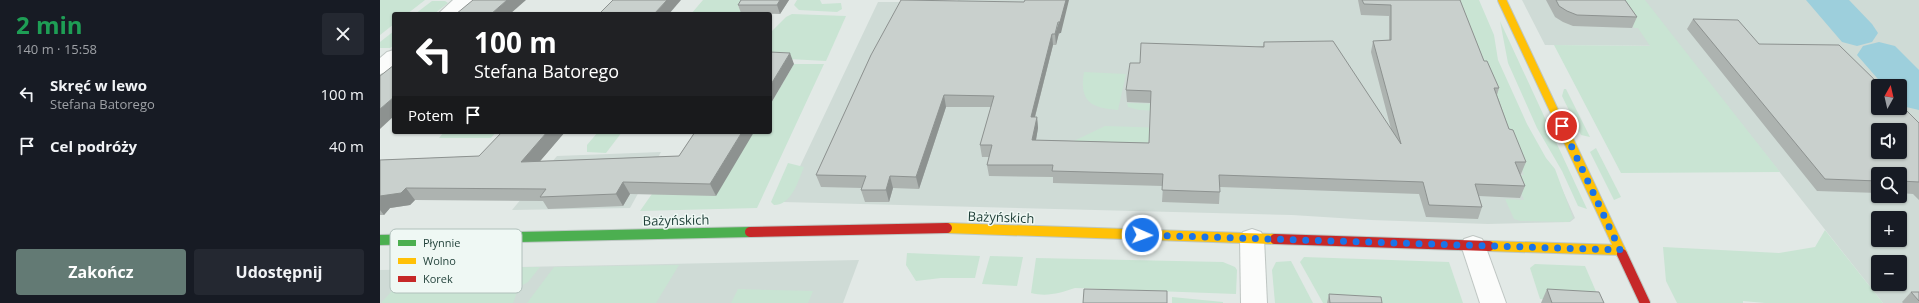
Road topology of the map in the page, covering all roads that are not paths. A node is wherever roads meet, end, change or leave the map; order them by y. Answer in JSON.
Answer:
{"nodes":[{"id":1,"x":464,"y":0,"type":"edge"},
{"id":2,"x":1502,"y":0,"type":"edge"},
{"id":3,"x":449,"y":12,"type":"edge"},
{"id":4,"x":392,"y":58,"type":"edge"},
{"id":5,"x":380,"y":68,"type":"edge"},
{"id":6,"x":522,"y":237,"type":"edge"},
{"id":7,"x":1252,"y":238,"type":"junction"},
{"id":8,"x":380,"y":240,"type":"edge"},
{"id":9,"x":390,"y":240,"type":"edge"},
{"id":10,"x":1473,"y":245,"type":"junction"},
{"id":11,"x":1620,"y":250,"type":"junction"},
{"id":12,"x":1254,"y":303,"type":"edge"},
{"id":13,"x":1493,"y":303,"type":"edge"},
{"id":14,"x":1645,"y":303,"type":"edge"}],
"edges":[{"from":1,"to":3,"type":"street"},
{"from":2,"to":11,"type":"street"},
{"from":4,"to":5,"type":"street"},
{"from":6,"to":7,"type":"street","name":"Bażyńskich"},
{"from":7,"to":10,"type":"street","name":"Bażyńskich"},
{"from":7,"to":12,"type":"street"},
{"from":8,"to":9,"type":"street","name":"Bażyńskich"},
{"from":10,"to":11,"type":"street","name":"Bażyńskich"},
{"from":10,"to":13,"type":"street"},
{"from":11,"to":14,"type":"street"}]}
